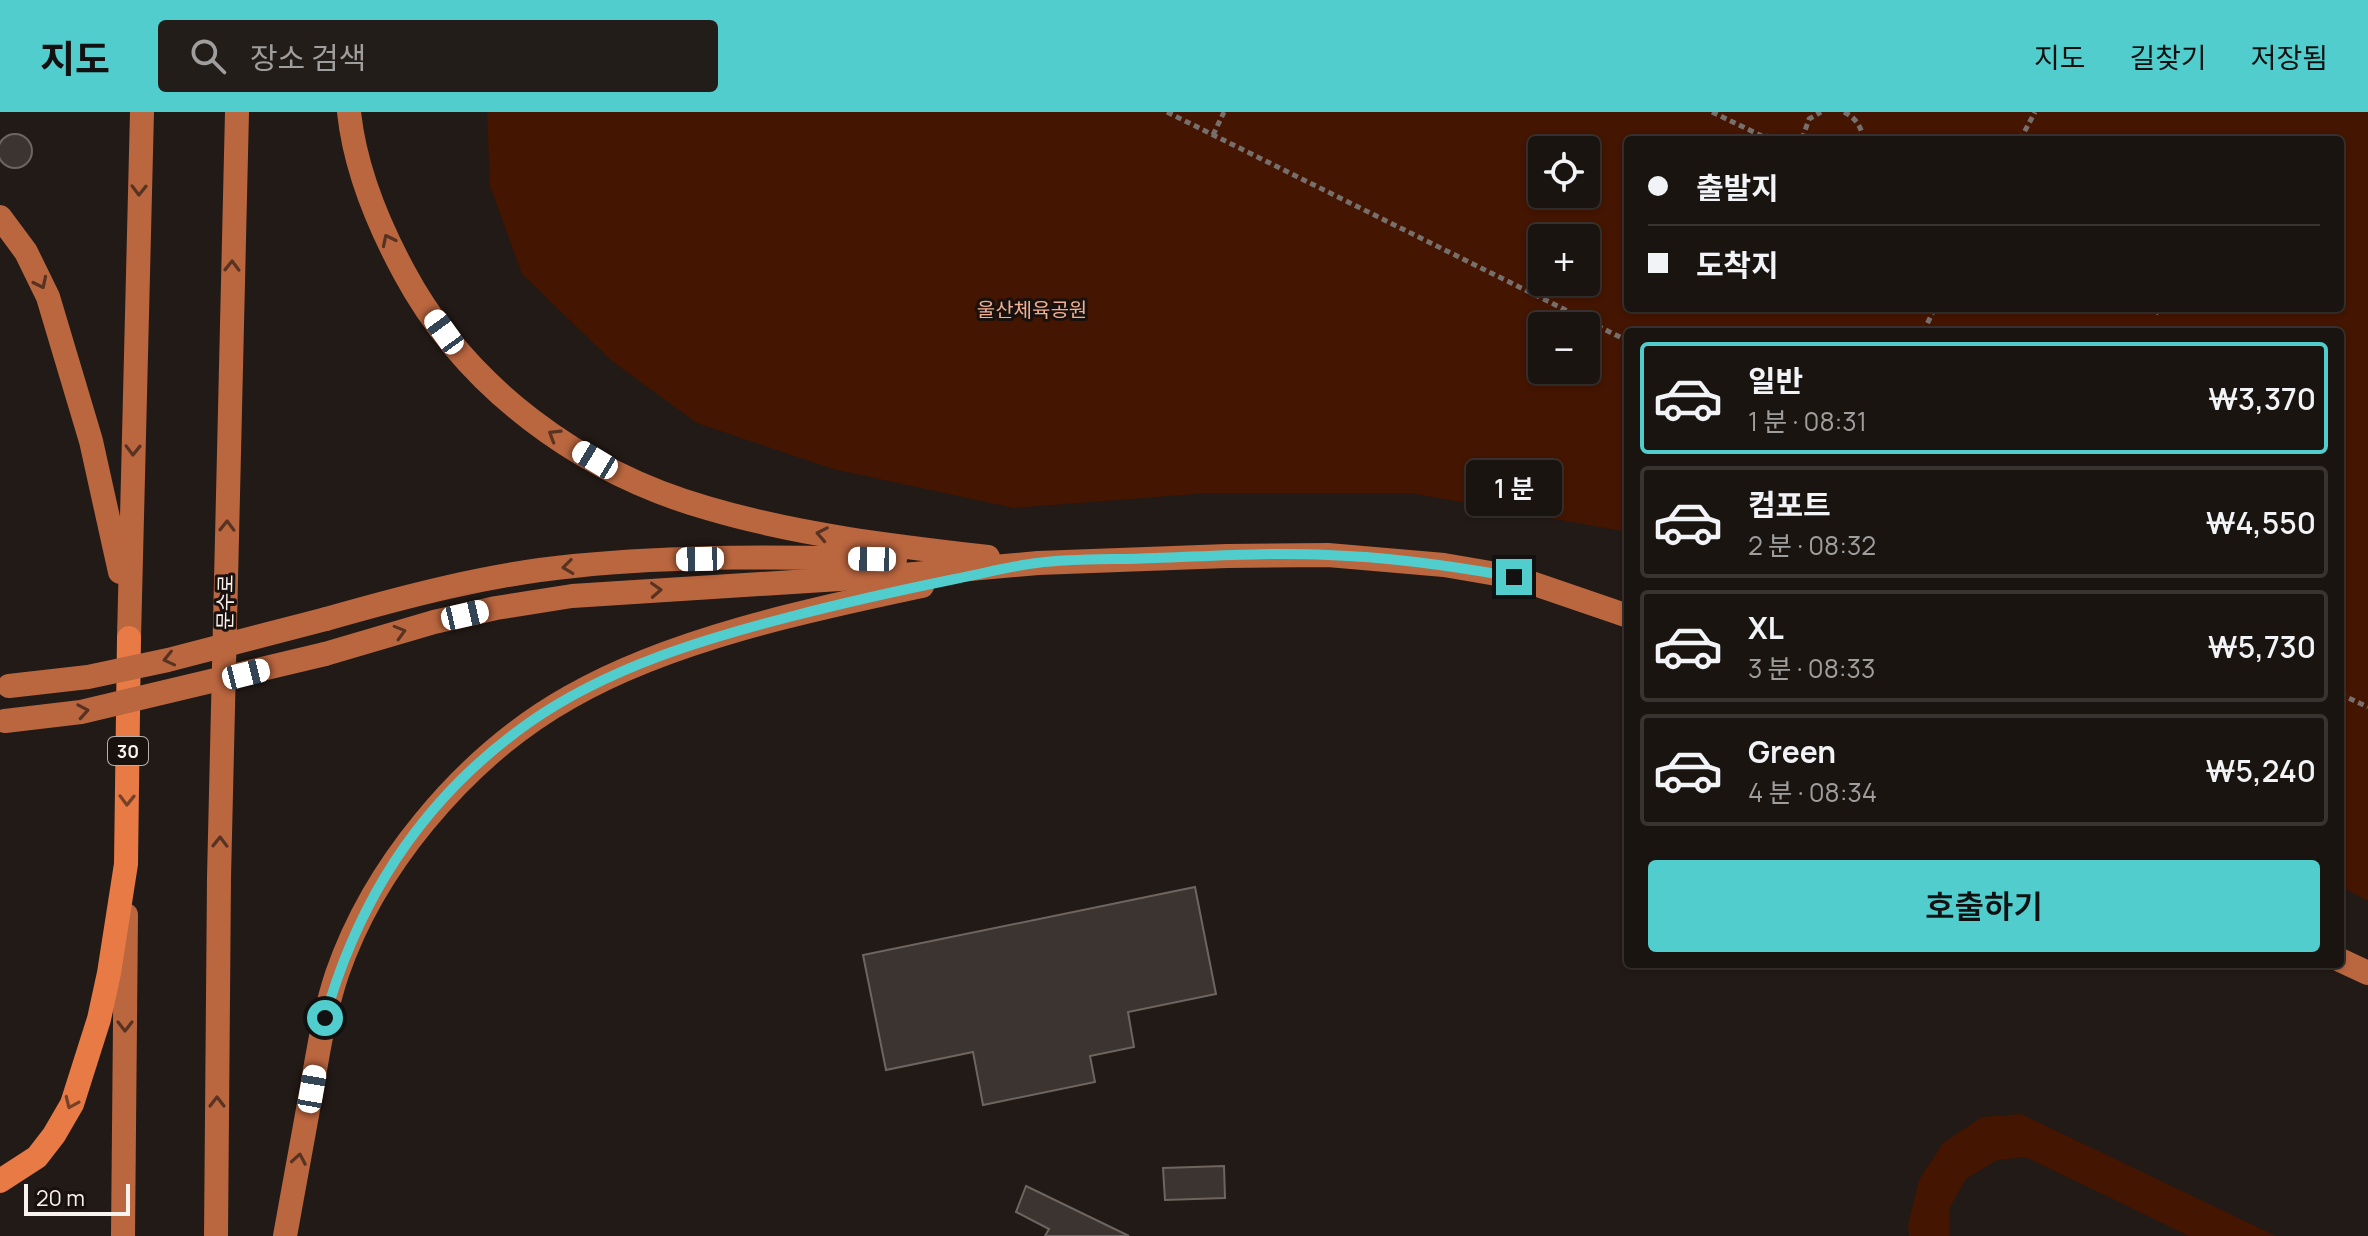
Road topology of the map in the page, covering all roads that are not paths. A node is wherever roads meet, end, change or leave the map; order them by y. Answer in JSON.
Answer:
{"nodes":[{"id":1,"x":142,"y":112,"type":"edge"},
{"id":2,"x":237,"y":112,"type":"edge"},
{"id":3,"x":349,"y":112,"type":"edge"},
{"id":4,"x":0,"y":217,"type":"edge"},
{"id":5,"x":1038,"y":563,"type":"junction"},
{"id":6,"x":1624,"y":614,"type":"edge"},
{"id":7,"x":129,"y":638,"type":"junction"},
{"id":8,"x":4,"y":686,"type":"edge"},
{"id":9,"x":3,"y":721,"type":"edge"},
{"id":10,"x":126,"y":864,"type":"junction"},
{"id":11,"x":2344,"y":962,"type":"edge"},
{"id":12,"x":2368,"y":973,"type":"edge"},
{"id":13,"x":0,"y":1181,"type":"edge"},
{"id":14,"x":123,"y":1236,"type":"edge"},
{"id":15,"x":216,"y":1236,"type":"edge"},
{"id":16,"x":285,"y":1236,"type":"edge"}],
"edges":[{"from":1,"to":7,"type":"main road","number":"30","one_way":true},
{"from":15,"to":2,"type":"main road","name":"문수로","one_way":true},
{"from":5,"to":3,"type":"main road","one_way":true},
{"from":4,"to":7,"type":"main road","one_way":true},
{"from":5,"to":6,"type":"main road"},
{"from":5,"to":8,"type":"main road","one_way":true,"bridge":true},
{"from":9,"to":5,"type":"main road","one_way":true,"bridge":true},
{"from":16,"to":5,"type":"main road","one_way":true},
{"from":7,"to":10,"type":"main road","number":"30","one_way":true},
{"from":10,"to":13,"type":"main road","one_way":true},
{"from":10,"to":14,"type":"main road","number":"30","one_way":true},
{"from":11,"to":12,"type":"main road"}]}
